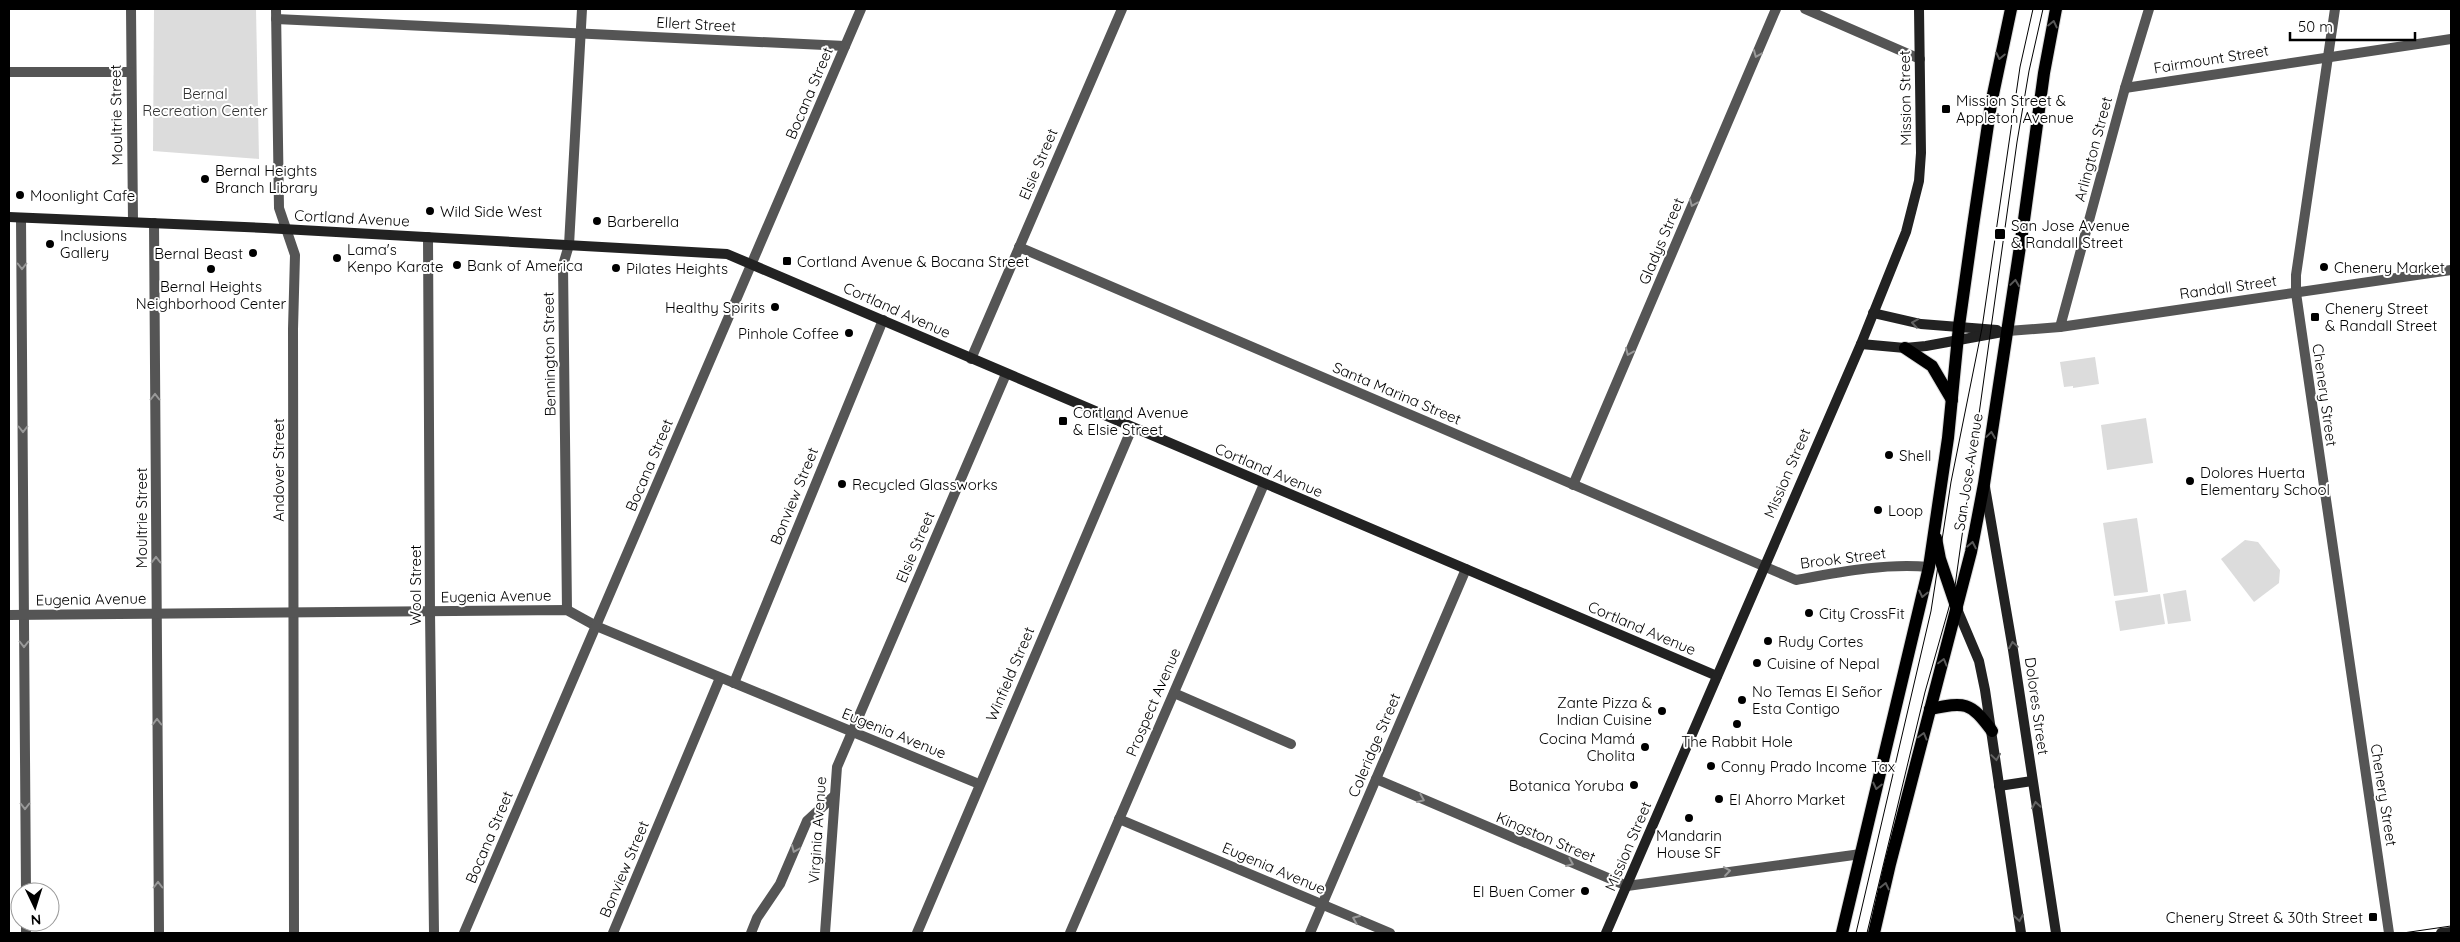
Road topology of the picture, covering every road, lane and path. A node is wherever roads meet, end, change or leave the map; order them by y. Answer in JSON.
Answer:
{"nodes":[{"id":1,"x":131,"y":9,"type":"edge"},
{"id":2,"x":582,"y":9,"type":"edge"},
{"id":3,"x":861,"y":9,"type":"edge"},
{"id":4,"x":1122,"y":9,"type":"edge"},
{"id":5,"x":1776,"y":9,"type":"edge"},
{"id":6,"x":1805,"y":9,"type":"edge"},
{"id":7,"x":1919,"y":9,"type":"edge"},
{"id":8,"x":2011,"y":9,"type":"edge"},
{"id":9,"x":2056,"y":9,"type":"edge"},
{"id":10,"x":2149,"y":9,"type":"edge"},
{"id":11,"x":2335,"y":9,"type":"edge"},
{"id":12,"x":276,"y":14,"type":"edge"},
{"id":13,"x":581,"y":34,"type":"junction"},
{"id":14,"x":2451,"y":39,"type":"edge"},
{"id":15,"x":845,"y":46,"type":"junction"},
{"id":16,"x":2327,"y":57,"type":"junction"},
{"id":17,"x":1920,"y":59,"type":"junction"},
{"id":18,"x":9,"y":72,"type":"edge"},
{"id":19,"x":130,"y":72,"type":"junction"},
{"id":20,"x":2125,"y":88,"type":"junction"},
{"id":21,"x":9,"y":217,"type":"edge"},
{"id":22,"x":22,"y":218,"type":"junction"},
{"id":23,"x":133,"y":222,"type":"junction"},
{"id":24,"x":154,"y":223,"type":"junction"},
{"id":25,"x":287,"y":230,"type":"junction"},
{"id":26,"x":428,"y":237,"type":"junction"},
{"id":27,"x":569,"y":245,"type":"junction"},
{"id":28,"x":1019,"y":247,"type":"junction"},
{"id":29,"x":752,"y":264,"type":"junction"},
{"id":30,"x":2451,"y":270,"type":"edge"},
{"id":31,"x":2296,"y":293,"type":"junction"},
{"id":32,"x":1873,"y":313,"type":"junction"},
{"id":33,"x":883,"y":320,"type":"junction"},
{"id":34,"x":1959,"y":326,"type":"junction"},
{"id":35,"x":2060,"y":327,"type":"junction"},
{"id":36,"x":2008,"y":331,"type":"junction"},
{"id":37,"x":1958,"y":340,"type":"junction"},
{"id":38,"x":1861,"y":344,"type":"junction"},
{"id":39,"x":1905,"y":348,"type":"junction"},
{"id":40,"x":971,"y":359,"type":"junction"},
{"id":41,"x":1006,"y":374,"type":"junction"},
{"id":42,"x":1952,"y":400,"type":"junction"},
{"id":43,"x":1132,"y":428,"type":"junction"},
{"id":44,"x":1264,"y":484,"type":"junction"},
{"id":45,"x":1984,"y":484,"type":"junction"},
{"id":46,"x":1573,"y":485,"type":"junction"},
{"id":47,"x":1935,"y":528,"type":"junction"},
{"id":48,"x":1764,"y":567,"type":"junction"},
{"id":49,"x":1929,"y":567,"type":"junction"},
{"id":50,"x":1466,"y":569,"type":"junction"},
{"id":51,"x":1957,"y":609,"type":"junction"},
{"id":52,"x":566,"y":610,"type":"junction"},
{"id":53,"x":430,"y":612,"type":"junction"},
{"id":54,"x":293,"y":613,"type":"junction"},
{"id":55,"x":156,"y":614,"type":"junction"},
{"id":56,"x":9,"y":615,"type":"edge"},
{"id":57,"x":24,"y":615,"type":"junction"},
{"id":58,"x":596,"y":626,"type":"junction"},
{"id":59,"x":1717,"y":676,"type":"junction"},
{"id":60,"x":720,"y":678,"type":"junction"},
{"id":61,"x":734,"y":684,"type":"junction"},
{"id":62,"x":1174,"y":693,"type":"junction"},
{"id":63,"x":1930,"y":709,"type":"junction"},
{"id":64,"x":1992,"y":731,"type":"junction"},
{"id":65,"x":850,"y":732,"type":"junction"},
{"id":66,"x":1291,"y":744,"type":"dead end"},
{"id":67,"x":1376,"y":779,"type":"junction"},
{"id":68,"x":2032,"y":781,"type":"junction"},
{"id":69,"x":979,"y":784,"type":"junction"},
{"id":70,"x":1999,"y":786,"type":"junction"},
{"id":71,"x":833,"y":797,"type":"junction"},
{"id":72,"x":1119,"y":819,"type":"junction"},
{"id":73,"x":1861,"y":854,"type":"junction"},
{"id":74,"x":26,"y":882,"type":"edge"},
{"id":75,"x":1627,"y":886,"type":"junction"},
{"id":76,"x":1322,"y":905,"type":"junction"},
{"id":77,"x":2451,"y":932,"type":"edge"},
{"id":78,"x":159,"y":933,"type":"edge"},
{"id":79,"x":294,"y":933,"type":"edge"},
{"id":80,"x":434,"y":933,"type":"edge"},
{"id":81,"x":464,"y":933,"type":"edge"},
{"id":82,"x":613,"y":933,"type":"edge"},
{"id":83,"x":751,"y":933,"type":"edge"},
{"id":84,"x":825,"y":933,"type":"edge"},
{"id":85,"x":917,"y":933,"type":"edge"},
{"id":86,"x":1070,"y":933,"type":"edge"},
{"id":87,"x":1310,"y":933,"type":"edge"},
{"id":88,"x":1390,"y":933,"type":"edge"},
{"id":89,"x":1606,"y":933,"type":"edge"},
{"id":90,"x":1842,"y":933,"type":"edge"},
{"id":91,"x":1874,"y":933,"type":"edge"},
{"id":92,"x":2021,"y":933,"type":"edge"},
{"id":93,"x":2056,"y":933,"type":"edge"},
{"id":94,"x":2389,"y":933,"type":"edge"},
{"id":95,"x":2441,"y":933,"type":"edge"}],
"edges":[{"from":1,"to":19,"type":"street","name":"Moultrie Street"},
{"from":2,"to":13,"type":"street","name":"Bennington Street"},
{"from":3,"to":15,"type":"street","name":"Bocana Street"},
{"from":4,"to":28,"type":"street","name":"Elsie Street"},
{"from":5,"to":46,"type":"street","name":"Gladys Street","one_way":true},
{"from":6,"to":17,"type":"street"},
{"from":7,"to":17,"type":"main road","name":"Mission Street"},
{"from":8,"to":34,"type":"main road","name":"San Jose Avenue","one_way":true},
{"from":36,"to":9,"type":"main road","name":"San Jose Avenue","one_way":true},
{"from":10,"to":20,"type":"street","name":"Arlington Street"},
{"from":11,"to":16,"type":"street","name":"Chenery Street"},
{"from":12,"to":13,"type":"street","name":"Ellert Street"},
{"from":12,"to":25,"type":"street","name":"Andover Street"},
{"from":13,"to":15,"type":"street","name":"Ellert Street"},
{"from":13,"to":27,"type":"street","name":"Bennington Street"},
{"from":14,"to":16,"type":"street","name":"Fairmount Street"},
{"from":15,"to":29,"type":"street","name":"Bocana Street"},
{"from":16,"to":20,"type":"street","name":"Fairmount Street"},
{"from":16,"to":31,"type":"street","name":"Chenery Street"},
{"from":17,"to":32,"type":"main road","name":"Mission Street"},
{"from":18,"to":19,"type":"street"},
{"from":19,"to":23,"type":"street","name":"Moultrie Street"},
{"from":20,"to":35,"type":"street","name":"Arlington Street"},
{"from":21,"to":22,"type":"main road","name":"Cortland Avenue"},
{"from":22,"to":23,"type":"main road","name":"Cortland Avenue"},
{"from":22,"to":57,"type":"street","one_way":true},
{"from":23,"to":24,"type":"main road","name":"Cortland Avenue"},
{"from":24,"to":25,"type":"main road","name":"Cortland Avenue"},
{"from":55,"to":24,"type":"street","name":"Moultrie Street","one_way":true},
{"from":25,"to":26,"type":"main road","name":"Cortland Avenue"},
{"from":25,"to":54,"type":"street","name":"Andover Street"},
{"from":26,"to":27,"type":"main road","name":"Cortland Avenue"},
{"from":26,"to":53,"type":"street","name":"Wool Street"},
{"from":27,"to":29,"type":"main road","name":"Cortland Avenue"},
{"from":27,"to":52,"type":"street","name":"Bennington Street"},
{"from":28,"to":40,"type":"street","name":"Elsie Street"},
{"from":28,"to":46,"type":"street","name":"Santa Marina Street"},
{"from":29,"to":33,"type":"main road","name":"Cortland Avenue"},
{"from":29,"to":58,"type":"street","name":"Bocana Street"},
{"from":30,"to":31,"type":"street","name":"Randall Street"},
{"from":31,"to":35,"type":"street","name":"Randall Street"},
{"from":31,"to":94,"type":"street","name":"Chenery Street"},
{"from":34,"to":32,"type":"main road","name":"Randall Street","one_way":true},
{"from":32,"to":38,"type":"main road","name":"Mission Street"},
{"from":33,"to":40,"type":"main road","name":"Cortland Avenue"},
{"from":33,"to":61,"type":"street","name":"Bonview Street"},
{"from":34,"to":36,"type":"main road","name":"Randall Street"},
{"from":34,"to":37,"type":"main road","name":"San Jose Avenue"},
{"from":35,"to":36,"type":"street","name":"Randall Street"},
{"from":36,"to":37,"type":"main road","name":"Randall Street"},
{"from":45,"to":36,"type":"main road","name":"San Jose Avenue","one_way":true},
{"from":37,"to":39,"type":"main road","name":"Randall Street"},
{"from":37,"to":42,"type":"main road","name":"San Jose Avenue"},
{"from":38,"to":39,"type":"main road","name":"Randall Street"},
{"from":38,"to":48,"type":"main road","name":"Mission Street"},
{"from":39,"to":42,"type":"main road"},
{"from":40,"to":41,"type":"main road","name":"Cortland Avenue"},
{"from":41,"to":43,"type":"main road","name":"Cortland Avenue"},
{"from":41,"to":65,"type":"street","name":"Elsie Street"},
{"from":42,"to":47,"type":"main road","name":"San Jose Avenue"},
{"from":43,"to":44,"type":"main road","name":"Cortland Avenue"},
{"from":43,"to":69,"type":"street","name":"Winfield Street"},
{"from":44,"to":50,"type":"main road","name":"Cortland Avenue"},
{"from":44,"to":62,"type":"street","name":"Prospect Avenue"},
{"from":51,"to":45,"type":"main road","name":"San Jose Avenue","one_way":true},
{"from":68,"to":45,"type":"main road","name":"Dolores Street","one_way":true},
{"from":46,"to":48,"type":"street","name":"Santa Marina Street"},
{"from":47,"to":49,"type":"main road","name":"San Jose Avenue"},
{"from":47,"to":51,"type":"main road"},
{"from":48,"to":49,"type":"street","name":"Brook Street"},
{"from":48,"to":59,"type":"main road","name":"Mission Street"},
{"from":49,"to":73,"type":"main road","name":"San Jose Avenue","one_way":true},
{"from":50,"to":59,"type":"main road","name":"Cortland Avenue"},
{"from":50,"to":67,"type":"street","name":"Coleridge Street"},
{"from":63,"to":51,"type":"main road","name":"San Jose Avenue","one_way":true},
{"from":51,"to":64,"type":"main road"},
{"from":52,"to":53,"type":"street","name":"Eugenia Avenue"},
{"from":52,"to":58,"type":"street","name":"Eugenia Avenue"},
{"from":53,"to":54,"type":"street","name":"Eugenia Avenue"},
{"from":53,"to":80,"type":"street","name":"Wool Street"},
{"from":54,"to":55,"type":"street","name":"Eugenia Avenue"},
{"from":54,"to":79,"type":"street","name":"Andover Street"},
{"from":55,"to":57,"type":"street","name":"Eugenia Avenue"},
{"from":78,"to":55,"type":"street","name":"Moultrie Street","one_way":true},
{"from":56,"to":57,"type":"street","name":"Eugenia Avenue"},
{"from":57,"to":74,"type":"street","one_way":true},
{"from":58,"to":60,"type":"street","name":"Eugenia Avenue"},
{"from":58,"to":81,"type":"street","name":"Bocana Street"},
{"from":59,"to":75,"type":"main road","name":"Mission Street"},
{"from":60,"to":61,"type":"street","name":"Eugenia Avenue"},
{"from":60,"to":82,"type":"street","name":"Bonview Street"},
{"from":61,"to":65,"type":"street","name":"Eugenia Avenue"},
{"from":62,"to":66,"type":"street"},
{"from":62,"to":72,"type":"street","name":"Prospect Avenue"},
{"from":63,"to":64,"type":"main road"},
{"from":91,"to":63,"type":"main road","name":"San Jose Avenue","one_way":true},
{"from":64,"to":70,"type":"main road","one_way":true},
{"from":65,"to":69,"type":"street","name":"Eugenia Avenue"},
{"from":65,"to":71,"type":"street","name":"Virginia Avenue"},
{"from":67,"to":75,"type":"street","name":"Kingston Street","one_way":true},
{"from":67,"to":76,"type":"street","name":"Coleridge Street"},
{"from":68,"to":70,"type":"main road"},
{"from":93,"to":68,"type":"main road","name":"Dolores Street","one_way":true},
{"from":69,"to":85,"type":"street","name":"Winfield Street"},
{"from":70,"to":92,"type":"main road","one_way":true},
{"from":71,"to":83,"type":"street","one_way":true},
{"from":71,"to":84,"type":"street","name":"Virginia Avenue"},
{"from":72,"to":76,"type":"street","name":"Eugenia Avenue"},
{"from":72,"to":86,"type":"street","name":"Prospect Avenue"},
{"from":75,"to":73,"type":"street","one_way":true},
{"from":73,"to":90,"type":"main road","name":"San Jose Avenue"},
{"from":75,"to":89,"type":"main road","name":"Mission Street"},
{"from":76,"to":87,"type":"street","name":"Coleridge Street"},
{"from":88,"to":76,"type":"street","name":"Eugenia Avenue","one_way":true},
{"from":77,"to":95,"type":"main road"}]}
